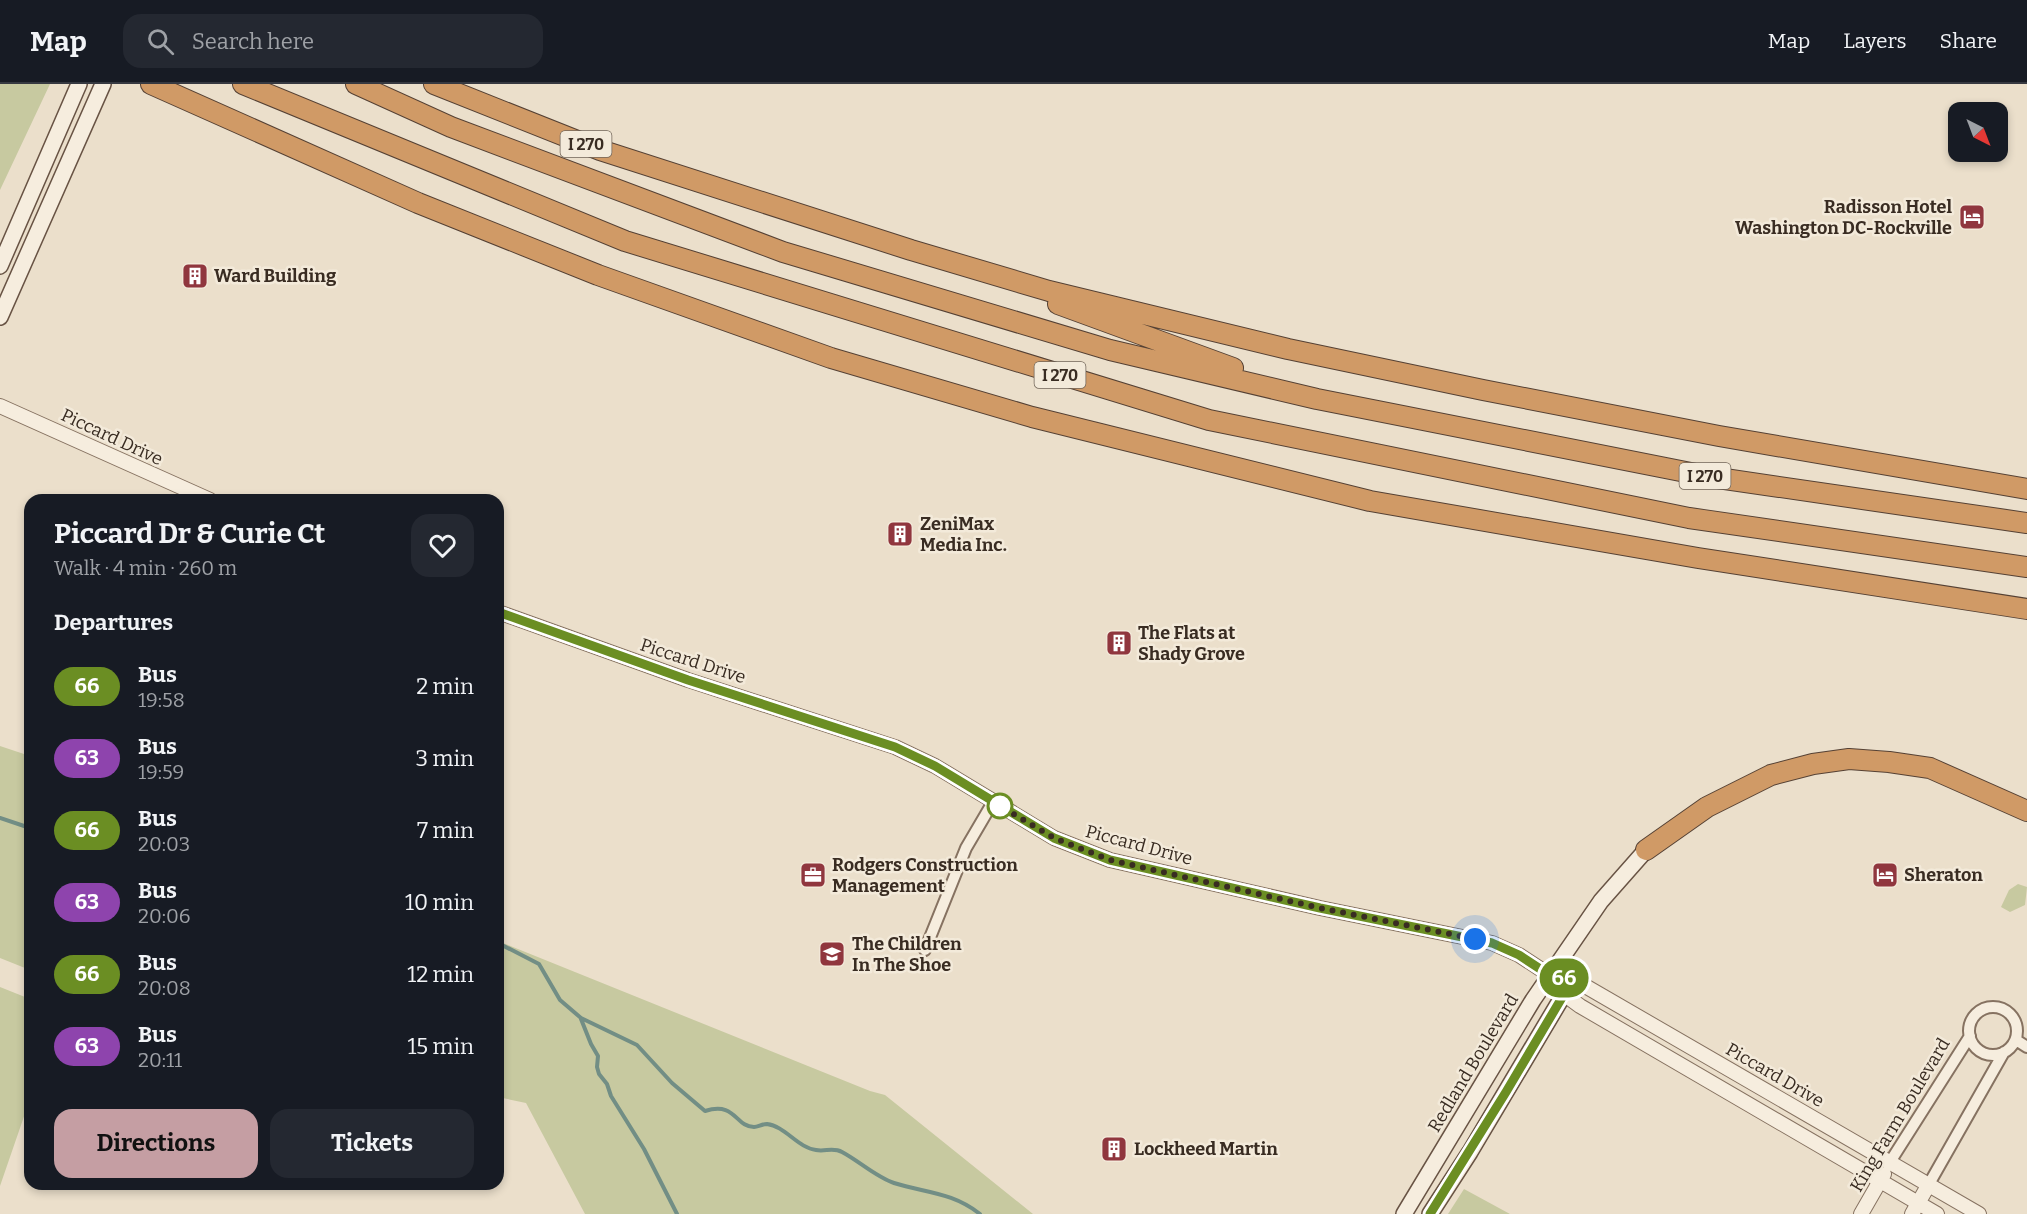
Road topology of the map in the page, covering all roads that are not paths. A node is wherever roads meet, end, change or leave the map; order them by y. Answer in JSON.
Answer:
{"nodes":[{"id":1,"x":79,"y":84,"type":"edge"},
{"id":2,"x":103,"y":84,"type":"edge"},
{"id":3,"x":151,"y":84,"type":"edge"},
{"id":4,"x":243,"y":84,"type":"edge"},
{"id":5,"x":356,"y":84,"type":"edge"},
{"id":6,"x":434,"y":84,"type":"edge"},
{"id":7,"x":911,"y":250,"type":"junction"},
{"id":8,"x":0,"y":266,"type":"edge"},
{"id":9,"x":0,"y":317,"type":"edge"},
{"id":10,"x":1317,"y":399,"type":"junction"},
{"id":11,"x":0,"y":406,"type":"edge"},
{"id":12,"x":1915,"y":470,"type":"junction"},
{"id":13,"x":2027,"y":476,"type":"edge"},
{"id":14,"x":2027,"y":489,"type":"edge"},
{"id":15,"x":197,"y":494,"type":"edge"},
{"id":16,"x":2027,"y":523,"type":"edge"},
{"id":17,"x":1909,"y":550,"type":"junction"},
{"id":18,"x":1698,"y":558,"type":"junction"},
{"id":19,"x":2027,"y":567,"type":"edge"},
{"id":20,"x":2027,"y":576,"type":"edge"},
{"id":21,"x":2027,"y":609,"type":"edge"},
{"id":22,"x":504,"y":614,"type":"edge"},
{"id":23,"x":2027,"y":622,"type":"edge"},
{"id":24,"x":993,"y":802,"type":"junction"},
{"id":25,"x":2027,"y":811,"type":"edge"},
{"id":26,"x":1646,"y":850,"type":"joint"},
{"id":27,"x":925,"y":950,"type":"dead end"},
{"id":28,"x":1551,"y":976,"type":"junction"},
{"id":29,"x":1573,"y":979,"type":"junction"},
{"id":30,"x":1564,"y":995,"type":"junction"},
{"id":31,"x":1970,"y":1036,"type":"junction"},
{"id":32,"x":2016,"y":1040,"type":"junction"},
{"id":33,"x":2027,"y":1047,"type":"edge"},
{"id":34,"x":2004,"y":1052,"type":"junction"},
{"id":35,"x":1890,"y":1162,"type":"junction"},
{"id":36,"x":1880,"y":1180,"type":"junction"},
{"id":37,"x":1929,"y":1184,"type":"junction"},
{"id":38,"x":1915,"y":1208,"type":"edge"},
{"id":39,"x":1404,"y":1214,"type":"edge"},
{"id":40,"x":1430,"y":1214,"type":"edge"},
{"id":41,"x":1861,"y":1214,"type":"edge"},
{"id":42,"x":1937,"y":1214,"type":"edge"},
{"id":43,"x":1979,"y":1214,"type":"edge"}],
"edges":[{"from":1,"to":8,"type":"main road"},
{"from":2,"to":9,"type":"main road"},
{"from":3,"to":18,"type":"highway"},
{"from":4,"to":17,"type":"highway","number":"I 270"},
{"from":5,"to":10,"type":"highway","number":"I 270"},
{"from":6,"to":7,"type":"highway","number":"I 270"},
{"from":7,"to":10,"type":"highway"},
{"from":7,"to":12,"type":"highway","number":"I 270"},
{"from":10,"to":16,"type":"highway","number":"I 270"},
{"from":11,"to":15,"type":"street","name":"Piccard Drive"},
{"from":12,"to":13,"type":"highway"},
{"from":12,"to":14,"type":"highway","number":"I 270"},
{"from":17,"to":19,"type":"highway","number":"I 270"},
{"from":17,"to":20,"type":"highway"},
{"from":18,"to":21,"type":"highway"},
{"from":18,"to":23,"type":"highway"},
{"from":22,"to":24,"type":"street","name":"Piccard Drive"},
{"from":24,"to":27,"type":"street"},
{"from":24,"to":28,"type":"street","name":"Piccard Drive"},
{"from":25,"to":26,"type":"highway"},
{"from":26,"to":28,"type":"main road","name":"Redland Boulevard"},
{"from":28,"to":29,"type":"street","name":"Piccard Drive"},
{"from":28,"to":30,"type":"street","name":"Piccard Drive"},
{"from":28,"to":39,"type":"main road","name":"Redland Boulevard"},
{"from":29,"to":30,"type":"main road"},
{"from":29,"to":35,"type":"street","name":"Piccard Drive"},
{"from":30,"to":36,"type":"street","name":"Piccard Drive"},
{"from":30,"to":40,"type":"main road"},
{"from":31,"to":32,"type":"street"},
{"from":31,"to":34,"type":"street"},
{"from":31,"to":35,"type":"street","name":"King Farm Boulevard"},
{"from":32,"to":33,"type":"street"},
{"from":32,"to":34,"type":"street"},
{"from":34,"to":37,"type":"street"},
{"from":35,"to":36,"type":"street","name":"King Farm Boulevard"},
{"from":35,"to":37,"type":"street","name":"Piccard Drive"},
{"from":36,"to":38,"type":"street","name":"Piccard Drive"},
{"from":36,"to":41,"type":"street","name":"King Farm Boulevard"},
{"from":37,"to":38,"type":"street"},
{"from":37,"to":43,"type":"street","name":"Piccard Drive"},
{"from":38,"to":42,"type":"street","name":"Piccard Drive"}]}
